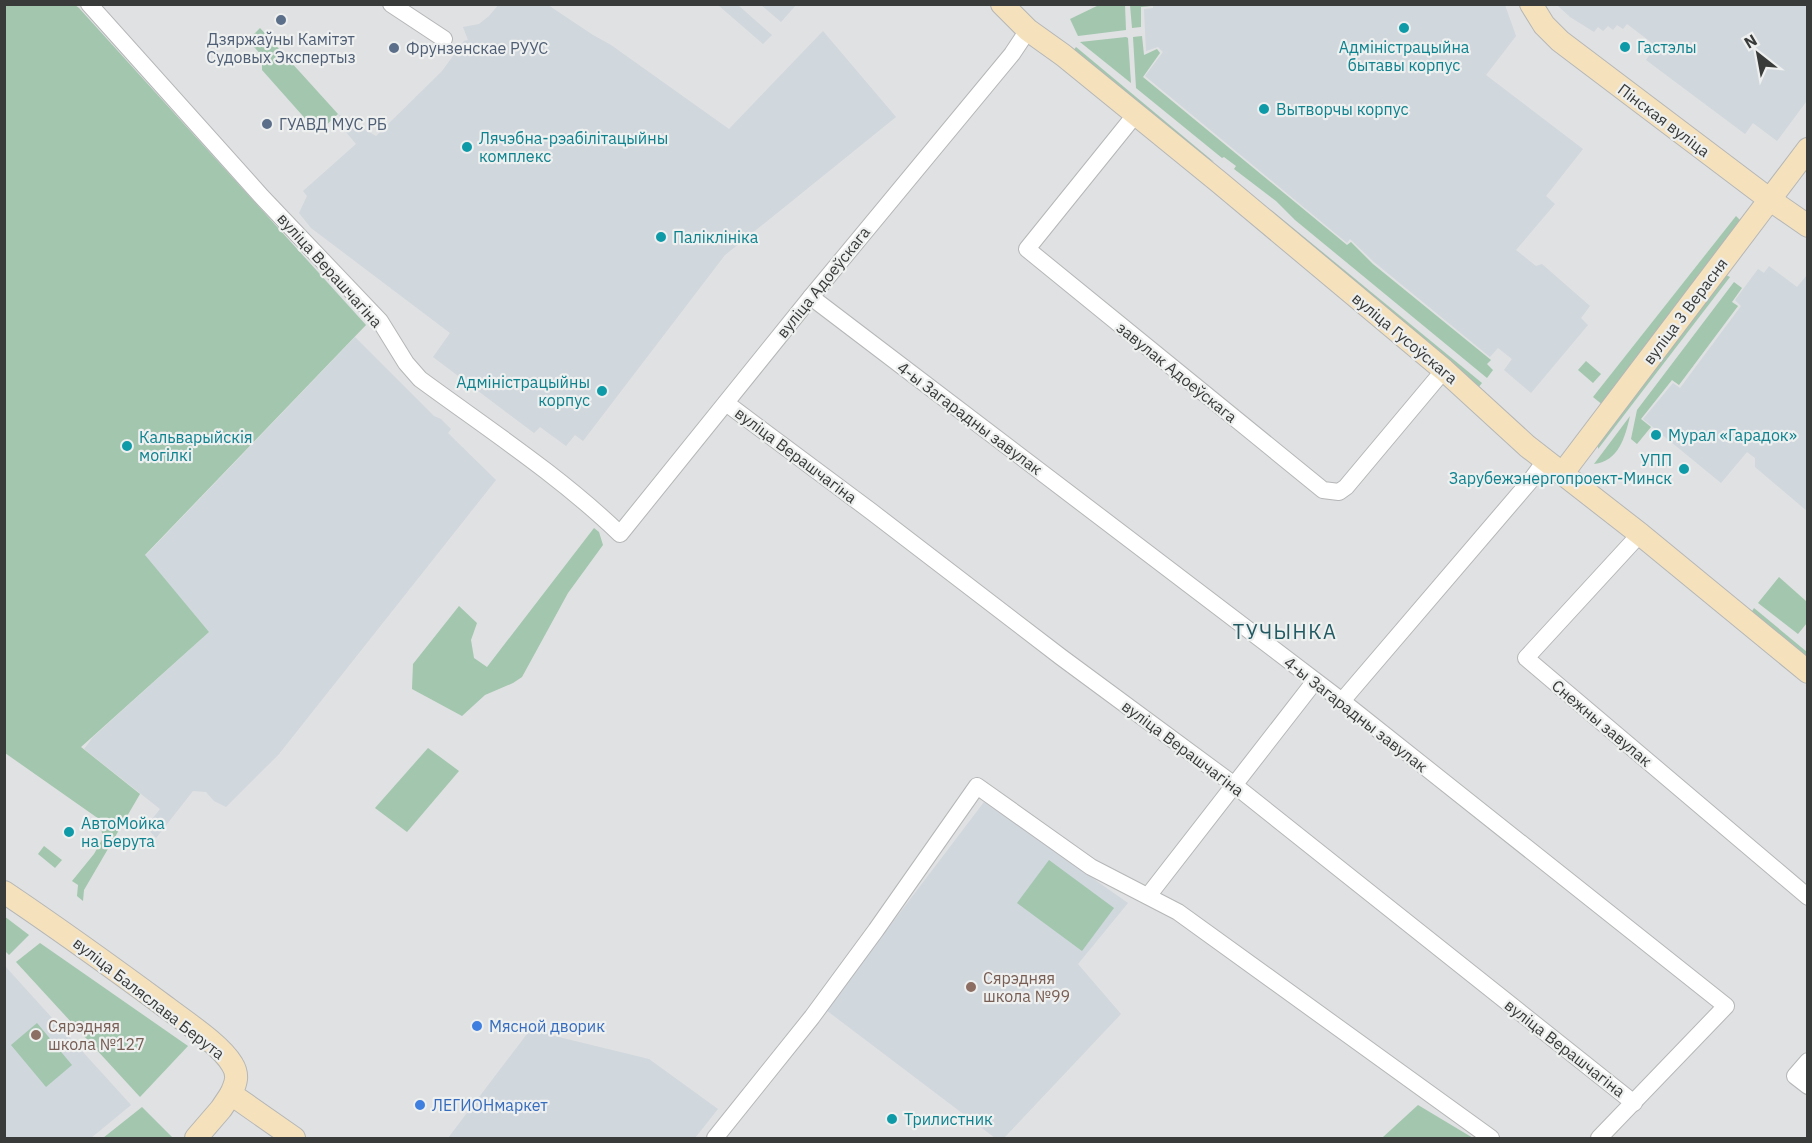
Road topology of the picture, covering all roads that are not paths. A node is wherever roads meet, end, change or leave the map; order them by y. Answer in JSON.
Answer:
{"nodes":[{"id":1,"x":89,"y":4,"type":"edge"},
{"id":2,"x":392,"y":4,"type":"edge"},
{"id":3,"x":1002,"y":4,"type":"edge"},
{"id":4,"x":1531,"y":4,"type":"edge"},
{"id":5,"x":1028,"y":30,"type":"junction"},
{"id":6,"x":444,"y":39,"type":"dead end"},
{"id":7,"x":1135,"y":115,"type":"junction"},
{"id":8,"x":1808,"y":149,"type":"edge"},
{"id":9,"x":1769,"y":200,"type":"junction"},
{"id":10,"x":1808,"y":226,"type":"edge"},
{"id":11,"x":811,"y":297,"type":"junction"},
{"id":12,"x":1444,"y":370,"type":"junction"},
{"id":13,"x":726,"y":403,"type":"junction"},
{"id":14,"x":1553,"y":467,"type":"junction"},
{"id":15,"x":620,"y":534,"type":"joint"},
{"id":16,"x":1640,"y":534,"type":"junction"},
{"id":17,"x":1808,"y":672,"type":"edge"},
{"id":18,"x":1315,"y":681,"type":"junction"},
{"id":19,"x":1342,"y":701,"type":"junction"},
{"id":20,"x":1233,"y":784,"type":"junction"},
{"id":21,"x":4,"y":892,"type":"edge"},
{"id":22,"x":1148,"y":896,"type":"junction"},
{"id":23,"x":1808,"y":897,"type":"edge"},
{"id":24,"x":1808,"y":1061,"type":"edge"},
{"id":25,"x":1808,"y":1086,"type":"edge"},
{"id":26,"x":231,"y":1094,"type":"junction"},
{"id":27,"x":1634,"y":1103,"type":"junction"},
{"id":28,"x":196,"y":1138,"type":"edge"},
{"id":29,"x":294,"y":1138,"type":"edge"},
{"id":30,"x":715,"y":1138,"type":"edge"},
{"id":31,"x":1491,"y":1138,"type":"edge"},
{"id":32,"x":1599,"y":1138,"type":"edge"}],
"edges":[{"from":1,"to":15,"type":"street","name":"вуліца Верашчагіна"},
{"from":2,"to":6,"type":"street"},
{"from":3,"to":5,"type":"street","name":"вуліца Гусоўскага"},
{"from":4,"to":9,"type":"street","name":"Пінская вуліца"},
{"from":5,"to":7,"type":"street","name":"вуліца Гусоўскага"},
{"from":5,"to":11,"type":"street","name":"вуліца Адоеўскага"},
{"from":7,"to":12,"type":"street","name":"вуліца Гусоўскага"},
{"from":7,"to":12,"type":"street","name":"завулак Адоеўскага"},
{"from":8,"to":9,"type":"street","name":"вуліца 3 Верасня"},
{"from":9,"to":10,"type":"street","name":"Пінская вуліца"},
{"from":9,"to":14,"type":"street","name":"вуліца 3 Верасня"},
{"from":11,"to":13,"type":"street","name":"вуліца Адоеўскага"},
{"from":11,"to":18,"type":"street","name":"4-ы Загарадны завулак"},
{"from":12,"to":14,"type":"street","name":"вуліца Гусоўскага"},
{"from":13,"to":15,"type":"street","name":"вуліца Адоеўскага"},
{"from":13,"to":20,"type":"street","name":"вуліца Верашчагіна"},
{"from":14,"to":16,"type":"street","name":"вуліца Гусоўскага"},
{"from":14,"to":19,"type":"street","name":"вуліца 3 Верасня"},
{"from":16,"to":17,"type":"street","name":"вуліца Гусоўскага"},
{"from":16,"to":23,"type":"street","name":"Снежны завулак"},
{"from":18,"to":19,"type":"street","name":"4-ы Загарадны завулак"},
{"from":18,"to":20,"type":"street"},
{"from":19,"to":27,"type":"street","name":"4-ы Загарадны завулак"},
{"from":20,"to":22,"type":"street"},
{"from":20,"to":27,"type":"street","name":"вуліца Верашчагіна"},
{"from":21,"to":26,"type":"street","name":"вуліца Баляслава Берута"},
{"from":22,"to":30,"type":"street"},
{"from":22,"to":31,"type":"street"},
{"from":24,"to":25,"type":"street"},
{"from":26,"to":28,"type":"street"},
{"from":26,"to":29,"type":"street"},
{"from":27,"to":32,"type":"street"}]}
